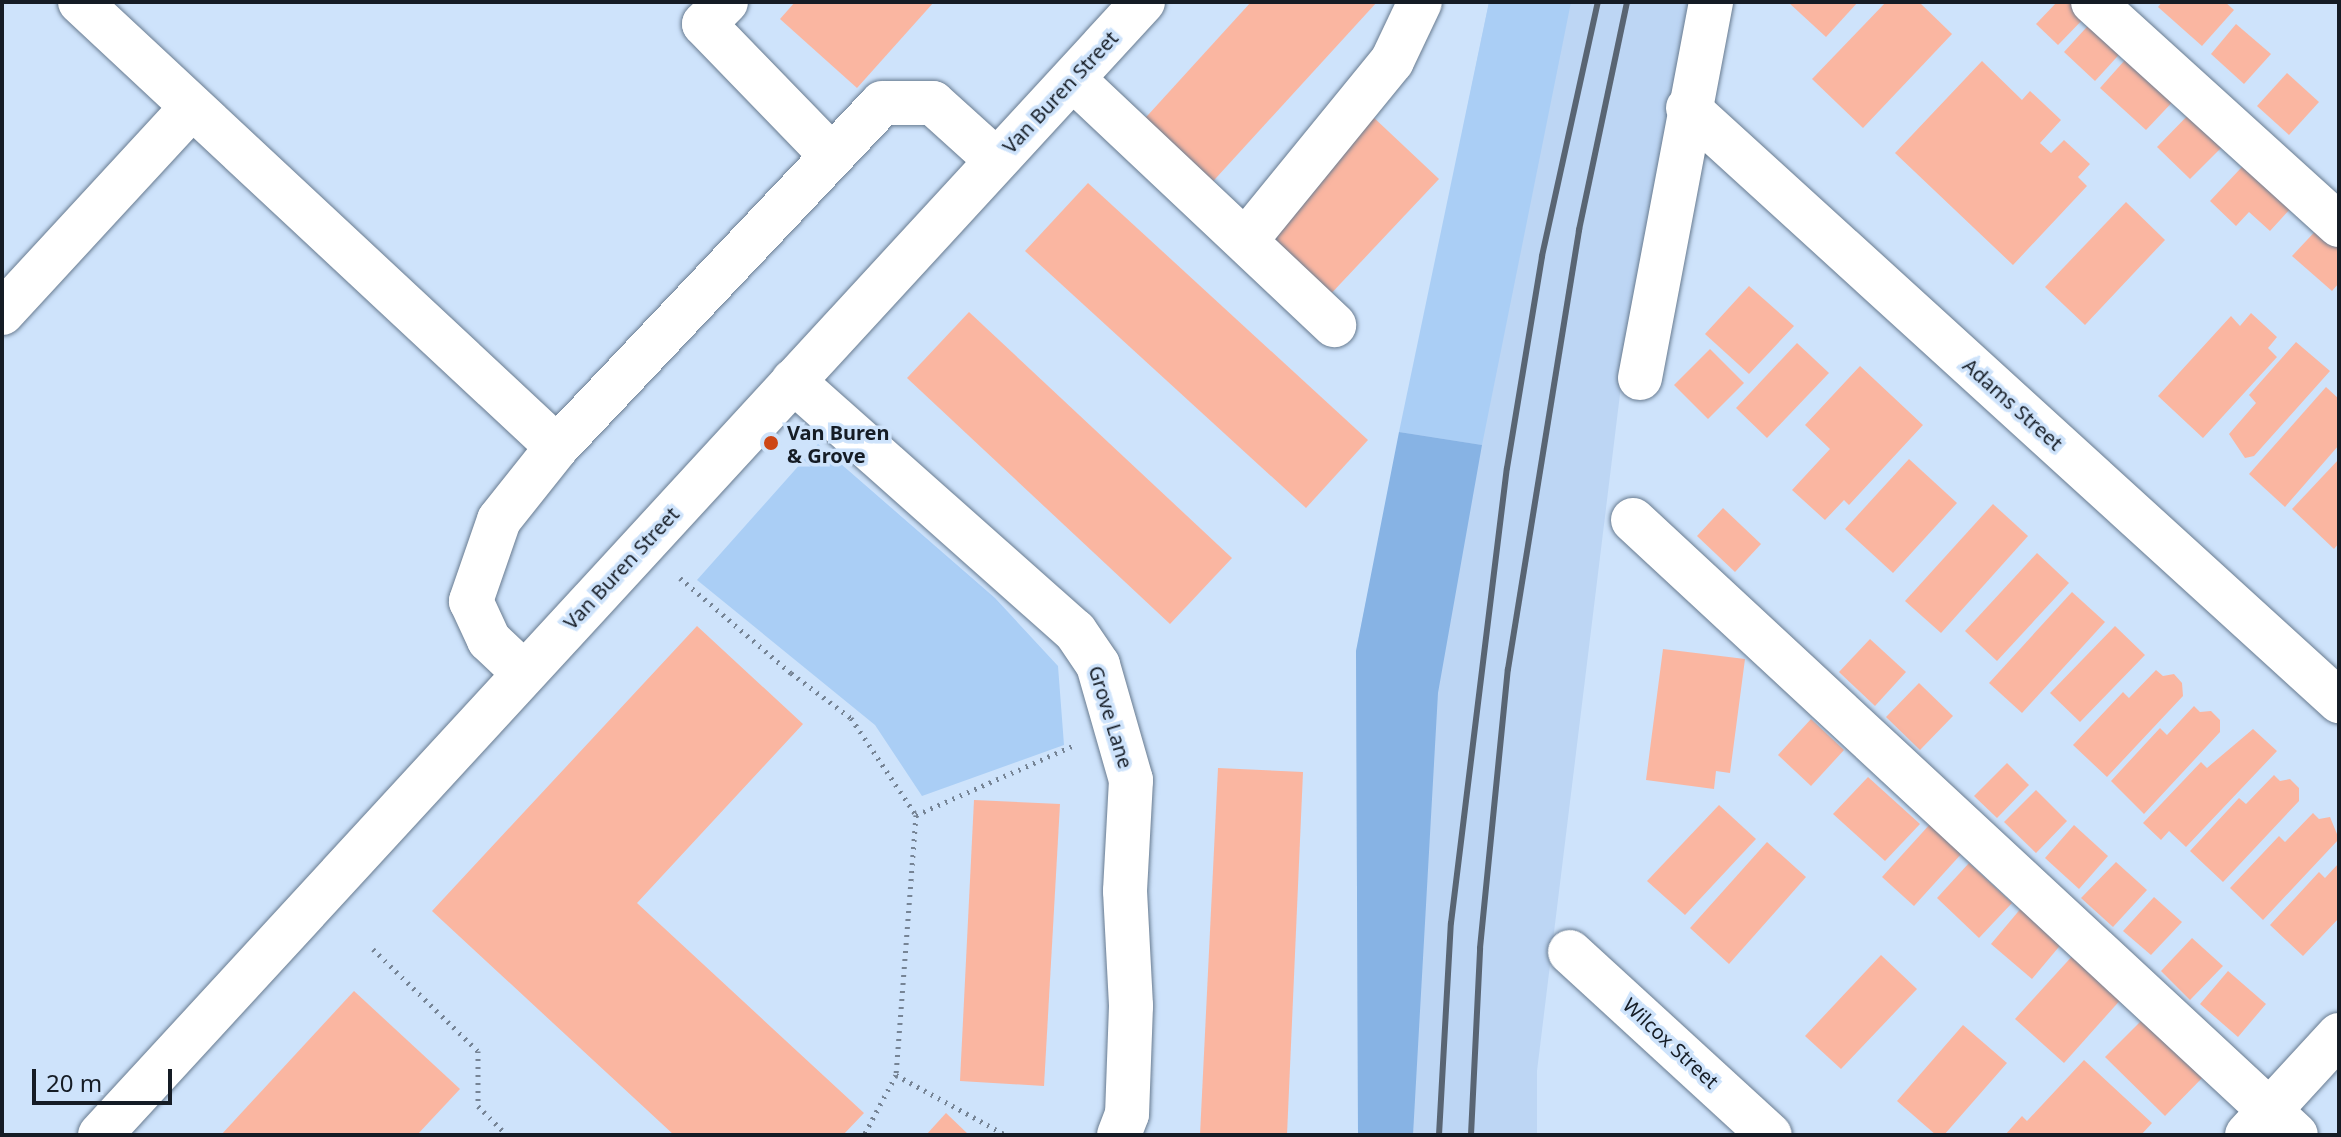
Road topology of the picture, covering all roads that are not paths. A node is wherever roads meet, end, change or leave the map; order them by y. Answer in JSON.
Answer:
{"nodes":[{"id":1,"x":80,"y":2,"type":"edge"},
{"id":2,"x":726,"y":2,"type":"edge"},
{"id":3,"x":1143,"y":2,"type":"edge"},
{"id":4,"x":1420,"y":2,"type":"edge"},
{"id":5,"x":1711,"y":2,"type":"edge"},
{"id":6,"x":2093,"y":2,"type":"edge"},
{"id":7,"x":1073,"y":79,"type":"junction"},
{"id":8,"x":192,"y":107,"type":"junction"},
{"id":9,"x":1688,"y":108,"type":"junction"},
{"id":10,"x":832,"y":156,"type":"junction"},
{"id":11,"x":996,"y":160,"type":"junction"},
{"id":12,"x":2339,"y":225,"type":"edge"},
{"id":13,"x":1246,"y":240,"type":"junction"},
{"id":14,"x":2,"y":313,"type":"edge"},
{"id":15,"x":1334,"y":325,"type":"dead end"},
{"id":16,"x":1640,"y":378,"type":"dead end"},
{"id":17,"x":793,"y":381,"type":"junction"},
{"id":18,"x":557,"y":447,"type":"junction"},
{"id":19,"x":1633,"y":520,"type":"dead end"},
{"id":20,"x":524,"y":673,"type":"junction"},
{"id":21,"x":2339,"y":701,"type":"edge"},
{"id":22,"x":1570,"y":952,"type":"dead end"},
{"id":23,"x":2339,"y":1035,"type":"edge"},
{"id":24,"x":2271,"y":1127,"type":"edge"},
{"id":25,"x":100,"y":1135,"type":"edge"},
{"id":26,"x":1119,"y":1135,"type":"edge"},
{"id":27,"x":1770,"y":1135,"type":"edge"}],
"edges":[{"from":1,"to":8,"type":"street"},
{"from":2,"to":10,"type":"street"},
{"from":3,"to":7,"type":"street","name":"Van Buren Street"},
{"from":4,"to":13,"type":"street"},
{"from":5,"to":9,"type":"street"},
{"from":6,"to":12,"type":"street"},
{"from":7,"to":11,"type":"street","name":"Van Buren Street"},
{"from":7,"to":13,"type":"street"},
{"from":8,"to":14,"type":"street"},
{"from":8,"to":18,"type":"street"},
{"from":9,"to":16,"type":"street"},
{"from":9,"to":21,"type":"street","name":"Adams Street"},
{"from":10,"to":11,"type":"street"},
{"from":10,"to":18,"type":"street"},
{"from":11,"to":17,"type":"street","name":"Van Buren Street"},
{"from":13,"to":15,"type":"street"},
{"from":17,"to":20,"type":"street","name":"Van Buren Street"},
{"from":17,"to":26,"type":"street","name":"Grove Lane"},
{"from":18,"to":20,"type":"street"},
{"from":19,"to":24,"type":"street"},
{"from":20,"to":25,"type":"street","name":"Van Buren Street"},
{"from":22,"to":27,"type":"street","name":"Wilcox Street"},
{"from":23,"to":24,"type":"street"}]}
